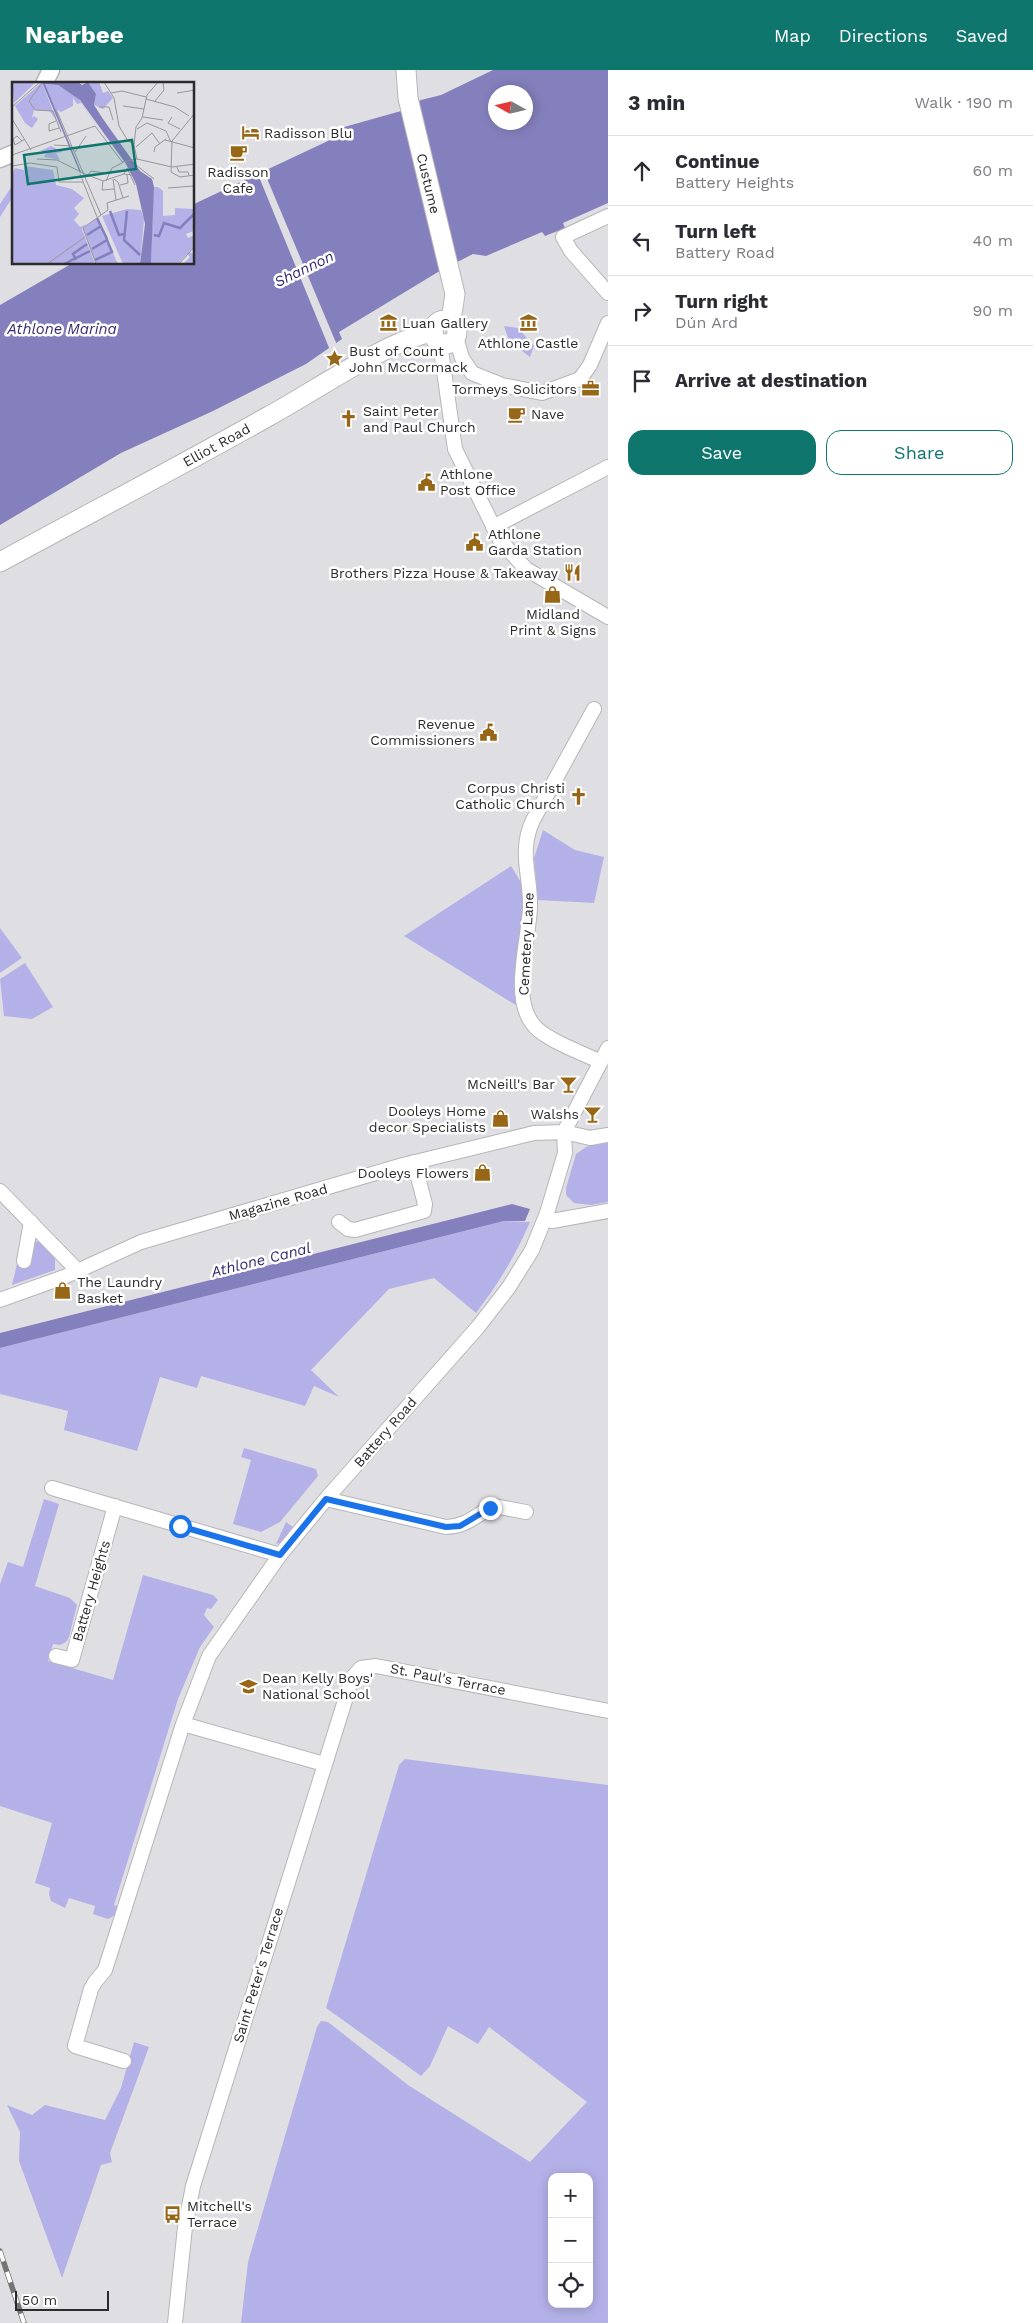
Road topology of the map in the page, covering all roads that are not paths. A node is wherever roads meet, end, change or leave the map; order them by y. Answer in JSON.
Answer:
{"nodes":[{"id":1,"x":51,"y":70,"type":"edge"},
{"id":2,"x":406,"y":70,"type":"edge"},
{"id":3,"x":45,"y":82,"type":"edge"},
{"id":4,"x":12,"y":154,"type":"edge"},
{"id":5,"x":0,"y":159,"type":"edge"},
{"id":6,"x":608,"y":216,"type":"edge"},
{"id":7,"x":608,"y":293,"type":"edge"},
{"id":8,"x":608,"y":323,"type":"edge"},
{"id":9,"x":445,"y":333,"type":"junction"},
{"id":10,"x":608,"y":467,"type":"edge"},
{"id":11,"x":493,"y":527,"type":"junction"},
{"id":12,"x":0,"y":562,"type":"edge"},
{"id":13,"x":608,"y":617,"type":"edge"},
{"id":14,"x":594,"y":709,"type":"dead end"},
{"id":15,"x":608,"y":1048,"type":"edge"},
{"id":16,"x":601,"y":1062,"type":"junction"},
{"id":17,"x":564,"y":1132,"type":"junction"},
{"id":18,"x":608,"y":1135,"type":"edge"},
{"id":19,"x":414,"y":1162,"type":"junction"},
{"id":20,"x":0,"y":1191,"type":"edge"},
{"id":21,"x":608,"y":1211,"type":"edge"},
{"id":22,"x":546,"y":1216,"type":"junction"},
{"id":23,"x":31,"y":1222,"type":"junction"},
{"id":24,"x":339,"y":1222,"type":"dead end"},
{"id":25,"x":24,"y":1262,"type":"dead end"},
{"id":26,"x":78,"y":1271,"type":"junction"},
{"id":27,"x":0,"y":1300,"type":"edge"},
{"id":28,"x":52,"y":1488,"type":"dead end"},
{"id":29,"x":326,"y":1499,"type":"junction"},
{"id":30,"x":115,"y":1506,"type":"junction"},
{"id":31,"x":526,"y":1512,"type":"dead end"},
{"id":32,"x":280,"y":1555,"type":"junction"},
{"id":33,"x":56,"y":1656,"type":"dead end"},
{"id":34,"x":608,"y":1711,"type":"edge"},
{"id":35,"x":183,"y":1724,"type":"junction"},
{"id":36,"x":324,"y":1764,"type":"junction"},
{"id":37,"x":124,"y":2061,"type":"dead end"},
{"id":38,"x":175,"y":2323,"type":"edge"}],
"edges":[{"from":1,"to":3,"type":"street"},
{"from":2,"to":9,"type":"main road","name":"Custume"},
{"from":4,"to":5,"type":"street"},
{"from":6,"to":7,"type":"street"},
{"from":8,"to":9,"type":"street"},
{"from":9,"to":11,"type":"street"},
{"from":9,"to":12,"type":"main road","name":"Elliot Road"},
{"from":10,"to":11,"type":"street"},
{"from":11,"to":13,"type":"street"},
{"from":14,"to":16,"type":"street","name":"Cemetery Lane"},
{"from":15,"to":16,"type":"street"},
{"from":16,"to":17,"type":"street"},
{"from":17,"to":18,"type":"street","name":"Magazine Road"},
{"from":17,"to":19,"type":"street","name":"Magazine Road"},
{"from":17,"to":22,"type":"street","name":"Battery Road"},
{"from":19,"to":24,"type":"street"},
{"from":19,"to":26,"type":"street","name":"Magazine Road"},
{"from":20,"to":23,"type":"street"},
{"from":21,"to":22,"type":"street"},
{"from":22,"to":29,"type":"street","name":"Battery Road"},
{"from":23,"to":25,"type":"street"},
{"from":23,"to":26,"type":"street"},
{"from":26,"to":27,"type":"street","name":"Magazine Road"},
{"from":28,"to":30,"type":"street"},
{"from":29,"to":31,"type":"street"},
{"from":29,"to":32,"type":"street","name":"Battery Road"},
{"from":30,"to":32,"type":"street"},
{"from":30,"to":33,"type":"street","name":"Battery Heights"},
{"from":32,"to":35,"type":"street","name":"Battery Road"},
{"from":34,"to":36,"type":"street","name":"St. Paul's Terrace"},
{"from":35,"to":36,"type":"street"},
{"from":35,"to":37,"type":"street","name":"Battery Road"},
{"from":36,"to":38,"type":"street","name":"Saint Peter's Terrace"}]}
